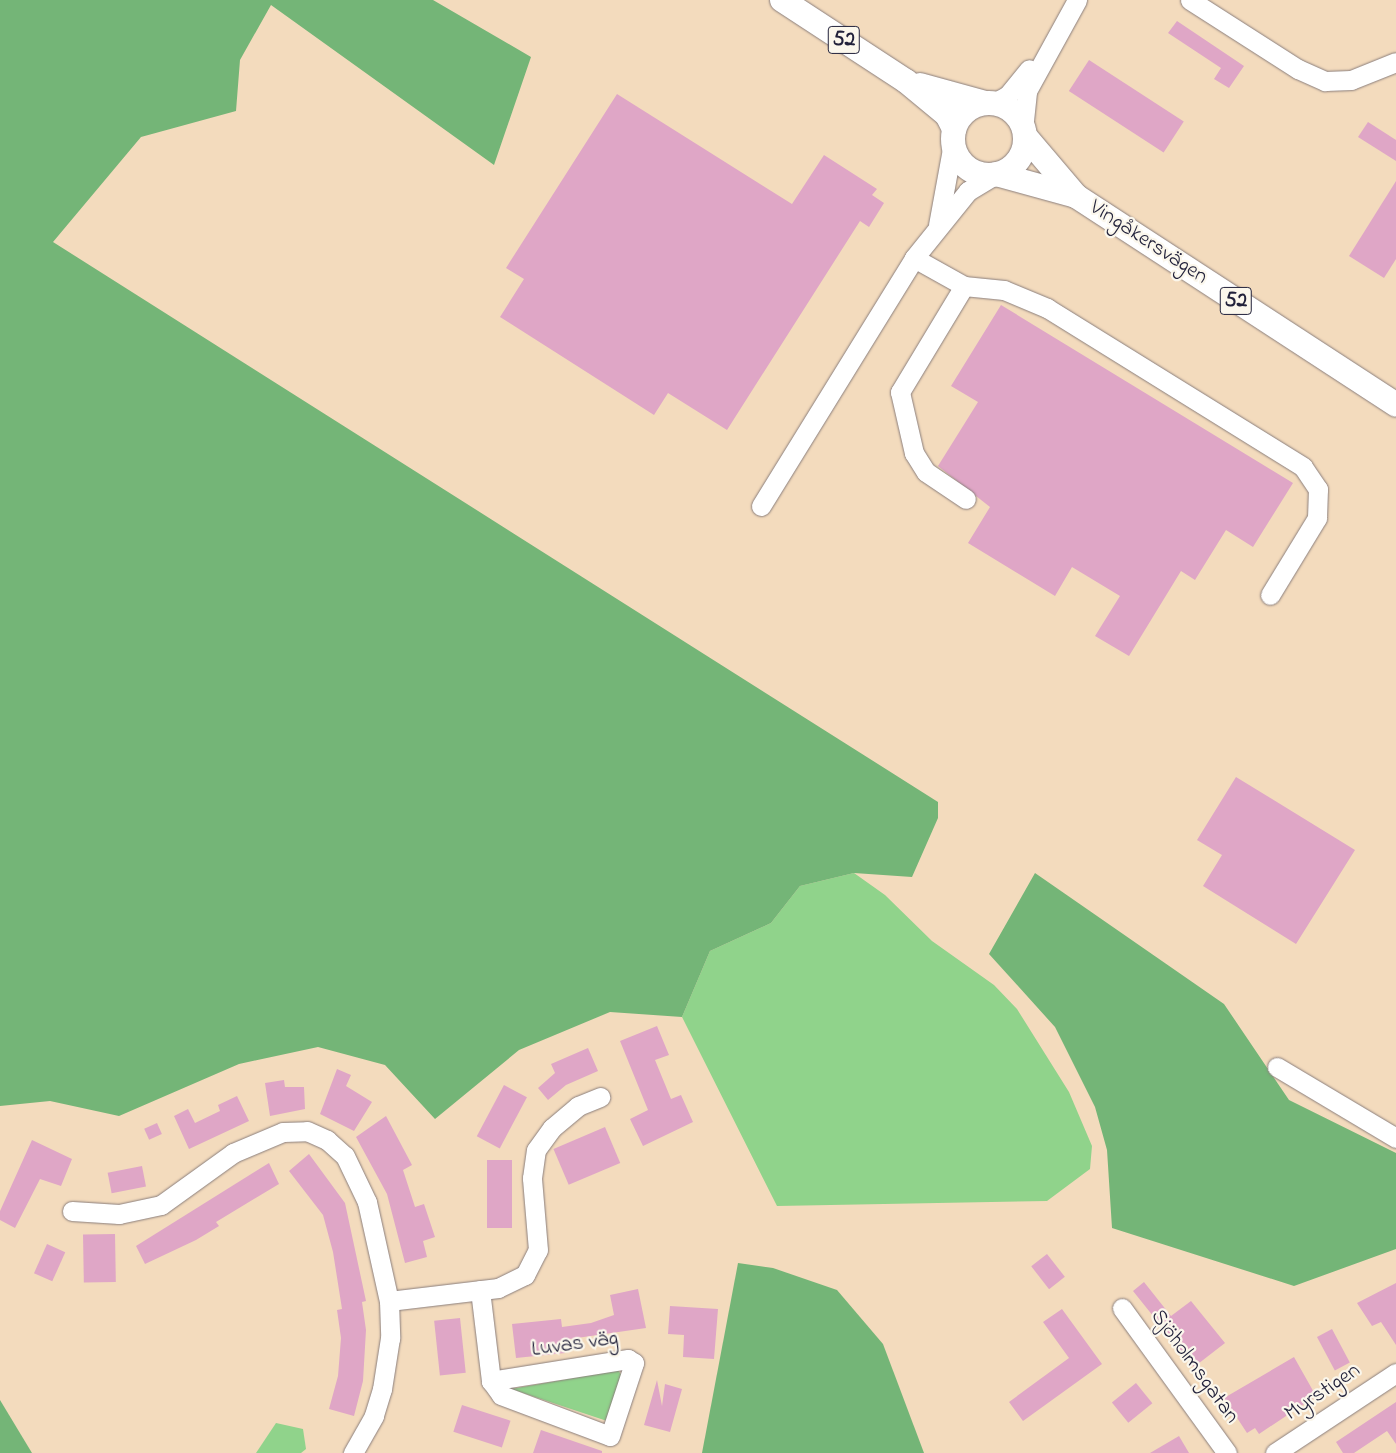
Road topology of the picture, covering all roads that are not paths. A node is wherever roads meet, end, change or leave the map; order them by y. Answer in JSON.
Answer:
{"nodes":[{"id":1,"x":782,"y":0,"type":"edge"},
{"id":2,"x":1077,"y":0,"type":"edge"},
{"id":3,"x":1190,"y":0,"type":"edge"},
{"id":4,"x":1060,"y":26,"type":"junction"},
{"id":5,"x":1396,"y":62,"type":"edge"},
{"id":6,"x":906,"y":81,"type":"junction"},
{"id":7,"x":988,"y":104,"type":"junction"},
{"id":8,"x":1024,"y":133,"type":"junction"},
{"id":9,"x":953,"y":136,"type":"junction"},
{"id":10,"x":995,"y":175,"type":"junction"},
{"id":11,"x":1076,"y":196,"type":"junction"},
{"id":12,"x":937,"y":229,"type":"junction"},
{"id":13,"x":914,"y":258,"type":"junction"},
{"id":14,"x":964,"y":286,"type":"junction"},
{"id":15,"x":1396,"y":405,"type":"edge"},
{"id":16,"x":966,"y":499,"type":"dead end"},
{"id":17,"x":761,"y":506,"type":"dead end"},
{"id":18,"x":1270,"y":594,"type":"dead end"},
{"id":19,"x":1277,"y":1067,"type":"dead end"},
{"id":20,"x":600,"y":1097,"type":"dead end"},
{"id":21,"x":1396,"y":1138,"type":"edge"},
{"id":22,"x":72,"y":1211,"type":"dead end"},
{"id":23,"x":480,"y":1290,"type":"junction"},
{"id":24,"x":389,"y":1301,"type":"junction"},
{"id":25,"x":1122,"y":1308,"type":"dead end"},
{"id":26,"x":1396,"y":1373,"type":"edge"},
{"id":27,"x":491,"y":1381,"type":"junction"},
{"id":28,"x":353,"y":1453,"type":"edge"},
{"id":29,"x":1227,"y":1453,"type":"edge"},
{"id":30,"x":1275,"y":1453,"type":"edge"}],
"edges":[{"from":1,"to":6,"type":"main road","number":"52"},
{"from":2,"to":4,"type":"street"},
{"from":3,"to":5,"type":"street"},
{"from":4,"to":7,"type":"street"},
{"from":4,"to":8,"type":"street"},
{"from":6,"to":7,"type":"main road","number":"52"},
{"from":6,"to":9,"type":"main road","number":"52"},
{"from":7,"to":8,"type":"main road","number":"52"},
{"from":7,"to":9,"type":"main road"},
{"from":8,"to":10,"type":"main road"},
{"from":8,"to":11,"type":"main road","name":"Vingåkersvägen","number":"52"},
{"from":9,"to":10,"type":"main road","number":"52"},
{"from":9,"to":12,"type":"street"},
{"from":10,"to":11,"type":"main road","name":"Vingåkersvägen","number":"52"},
{"from":10,"to":12,"type":"street"},
{"from":11,"to":15,"type":"main road","name":"Vingåkersvägen","number":"52"},
{"from":12,"to":13,"type":"street"},
{"from":13,"to":14,"type":"street"},
{"from":13,"to":17,"type":"street"},
{"from":14,"to":16,"type":"street"},
{"from":14,"to":18,"type":"street"},
{"from":19,"to":21,"type":"street"},
{"from":20,"to":23,"type":"street"},
{"from":22,"to":24,"type":"street"},
{"from":23,"to":24,"type":"street"},
{"from":23,"to":27,"type":"street"},
{"from":24,"to":28,"type":"street"},
{"from":25,"to":29,"type":"street","name":"Sjöholmsgatan"},
{"from":26,"to":30,"type":"street","name":"Myrstigen"},
{"from":27,"to":27,"type":"street","name":"Luvas väg"}]}
